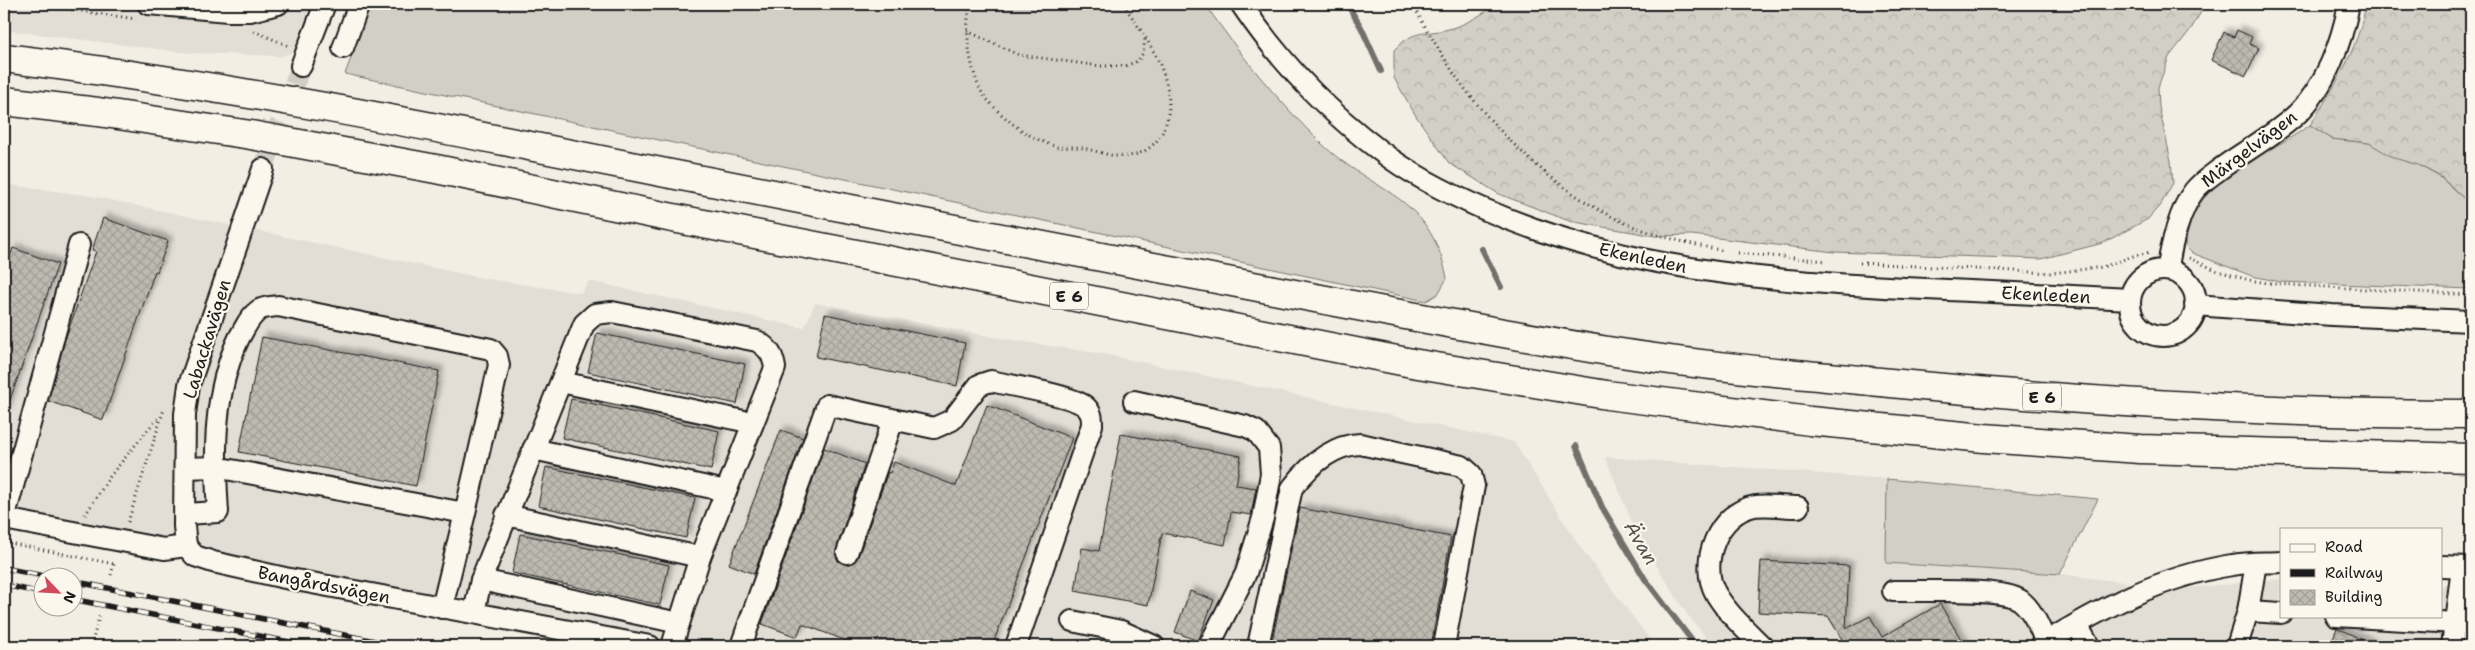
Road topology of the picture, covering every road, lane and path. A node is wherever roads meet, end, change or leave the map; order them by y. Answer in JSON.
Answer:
{"nodes":[{"id":1,"x":148,"y":4,"type":"edge"},
{"id":2,"x":275,"y":4,"type":"edge"},
{"id":3,"x":325,"y":4,"type":"edge"},
{"id":4,"x":359,"y":4,"type":"edge"},
{"id":5,"x":971,"y":4,"type":"edge"},
{"id":6,"x":1123,"y":4,"type":"edge"},
{"id":7,"x":1241,"y":4,"type":"edge"},
{"id":8,"x":1412,"y":4,"type":"edge"},
{"id":9,"x":2349,"y":4,"type":"edge"},
{"id":10,"x":966,"y":31,"type":"junction"},
{"id":11,"x":1145,"y":38,"type":"junction"},
{"id":12,"x":343,"y":48,"type":"dead end"},
{"id":13,"x":4,"y":58,"type":"edge"},
{"id":14,"x":301,"y":66,"type":"tunnel mouth"},
{"id":15,"x":4,"y":101,"type":"edge"},
{"id":16,"x":263,"y":169,"type":"tunnel mouth"},
{"id":17,"x":79,"y":245,"type":"dead end"},
{"id":18,"x":1835,"y":262,"type":"dead end"},
{"id":19,"x":1854,"y":263,"type":"dead end"},
{"id":20,"x":2169,"y":263,"type":"junction"},
{"id":21,"x":2471,"y":295,"type":"edge"},
{"id":22,"x":2130,"y":299,"type":"junction"},
{"id":23,"x":2196,"y":305,"type":"junction"},
{"id":24,"x":2471,"y":321,"type":"edge"},
{"id":25,"x":561,"y":382,"type":"junction"},
{"id":26,"x":1134,"y":401,"type":"dead end"},
{"id":27,"x":2471,"y":414,"type":"edge"},
{"id":28,"x":161,"y":418,"type":"dead end"},
{"id":29,"x":893,"y":420,"type":"junction"},
{"id":30,"x":753,"y":423,"type":"junction"},
{"id":31,"x":533,"y":450,"type":"junction"},
{"id":32,"x":2471,"y":458,"type":"edge"},
{"id":33,"x":215,"y":467,"type":"junction"},
{"id":34,"x":185,"y":468,"type":"junction"},
{"id":35,"x":726,"y":491,"type":"junction"},
{"id":36,"x":1798,"y":507,"type":"dead end"},
{"id":37,"x":465,"y":513,"type":"junction"},
{"id":38,"x":185,"y":514,"type":"junction"},
{"id":39,"x":506,"y":515,"type":"junction"},
{"id":40,"x":4,"y":519,"type":"edge"},
{"id":41,"x":76,"y":532,"type":"junction"},
{"id":42,"x":4,"y":542,"type":"edge"},
{"id":43,"x":186,"y":546,"type":"junction"},
{"id":44,"x":847,"y":553,"type":"dead end"},
{"id":45,"x":1252,"y":554,"type":"junction"},
{"id":46,"x":700,"y":557,"type":"junction"},
{"id":47,"x":116,"y":558,"type":"dead end"},
{"id":48,"x":2280,"y":562,"type":"edge"},
{"id":49,"x":2256,"y":563,"type":"junction"},
{"id":50,"x":114,"y":564,"type":"junction"},
{"id":51,"x":2442,"y":566,"type":"edge"},
{"id":52,"x":2467,"y":567,"type":"edge"},
{"id":53,"x":110,"y":575,"type":"dead end"},
{"id":54,"x":481,"y":580,"type":"junction"},
{"id":55,"x":1893,"y":592,"type":"dead end"},
{"id":56,"x":442,"y":608,"type":"junction"},
{"id":57,"x":2248,"y":611,"type":"junction"},
{"id":58,"x":474,"y":613,"type":"junction"},
{"id":59,"x":2280,"y":613,"type":"edge"},
{"id":60,"x":100,"y":614,"type":"dead end"},
{"id":61,"x":2370,"y":618,"type":"edge"},
{"id":62,"x":1072,"y":621,"type":"dead end"},
{"id":63,"x":679,"y":623,"type":"junction"},
{"id":64,"x":2456,"y":623,"type":"junction"},
{"id":65,"x":2078,"y":625,"type":"junction"},
{"id":66,"x":181,"y":641,"type":"dead end"},
{"id":67,"x":2043,"y":644,"type":"edge"},
{"id":68,"x":90,"y":646,"type":"edge"},
{"id":69,"x":180,"y":646,"type":"edge"},
{"id":70,"x":650,"y":646,"type":"edge"},
{"id":71,"x":672,"y":646,"type":"edge"},
{"id":72,"x":741,"y":646,"type":"edge"},
{"id":73,"x":1016,"y":646,"type":"edge"},
{"id":74,"x":1154,"y":646,"type":"edge"},
{"id":75,"x":1209,"y":646,"type":"edge"},
{"id":76,"x":1247,"y":646,"type":"edge"},
{"id":77,"x":1258,"y":646,"type":"edge"},
{"id":78,"x":1444,"y":646,"type":"edge"},
{"id":79,"x":1762,"y":646,"type":"edge"},
{"id":80,"x":2089,"y":646,"type":"edge"},
{"id":81,"x":2237,"y":646,"type":"edge"},
{"id":82,"x":2452,"y":646,"type":"edge"}],
"edges":[{"from":1,"to":2,"type":"street"},
{"from":3,"to":14,"type":"street"},
{"from":4,"to":12,"type":"street"},
{"from":5,"to":10,"type":"path"},
{"from":6,"to":11,"type":"path"},
{"from":7,"to":22,"type":"street","name":"Ekenleden"},
{"from":8,"to":18,"type":"path"},
{"from":9,"to":20,"type":"street","name":"Märgelvägen"},
{"from":10,"to":11,"type":"path"},
{"from":10,"to":11,"type":"path"},
{"from":13,"to":27,"type":"highway","number":"E 6"},
{"from":15,"to":32,"type":"highway","number":"E 6"},
{"from":16,"to":34,"type":"street","name":"Labackavägen"},
{"from":17,"to":40,"type":"street"},
{"from":19,"to":20,"type":"path"},
{"from":20,"to":21,"type":"path"},
{"from":20,"to":22,"type":"street"},
{"from":20,"to":23,"type":"street"},
{"from":22,"to":23,"type":"street"},
{"from":23,"to":24,"type":"street"},
{"from":25,"to":30,"type":"street"},
{"from":25,"to":30,"type":"street"},
{"from":25,"to":31,"type":"street"},
{"from":26,"to":45,"type":"street"},
{"from":28,"to":41,"type":"path"},
{"from":29,"to":44,"type":"street"},
{"from":29,"to":72,"type":"street"},
{"from":29,"to":73,"type":"street"},
{"from":30,"to":35,"type":"street"},
{"from":31,"to":35,"type":"street"},
{"from":31,"to":39,"type":"street"},
{"from":33,"to":34,"type":"street"},
{"from":33,"to":37,"type":"street"},
{"from":33,"to":37,"type":"street"},
{"from":33,"to":38,"type":"street"},
{"from":34,"to":38,"type":"street","name":"Labackavägen"},
{"from":35,"to":46,"type":"street"},
{"from":36,"to":79,"type":"street"},
{"from":37,"to":56,"type":"street"},
{"from":38,"to":43,"type":"street","name":"Labackavägen"},
{"from":39,"to":46,"type":"street"},
{"from":39,"to":54,"type":"street"},
{"from":40,"to":41,"type":"street"},
{"from":41,"to":43,"type":"street"},
{"from":42,"to":50,"type":"path"},
{"from":43,"to":56,"type":"street","name":"Bangårdsvägen"},
{"from":45,"to":75,"type":"street"},
{"from":45,"to":76,"type":"street"},
{"from":46,"to":63,"type":"street"},
{"from":47,"to":50,"type":"path"},
{"from":48,"to":49,"type":"street"},
{"from":49,"to":57,"type":"street"},
{"from":49,"to":65,"type":"street"},
{"from":50,"to":53,"type":"path"},
{"from":51,"to":52,"type":"street"},
{"from":52,"to":64,"type":"street"},
{"from":54,"to":58,"type":"street"},
{"from":54,"to":63,"type":"street"},
{"from":55,"to":67,"type":"street"},
{"from":56,"to":58,"type":"street","name":"Bangårdsvägen"},
{"from":57,"to":59,"type":"street"},
{"from":57,"to":81,"type":"street"},
{"from":58,"to":70,"type":"street","name":"Bangårdsvägen"},
{"from":60,"to":68,"type":"path"},
{"from":61,"to":64,"type":"street"},
{"from":62,"to":74,"type":"street"},
{"from":63,"to":71,"type":"street"},
{"from":64,"to":82,"type":"street"},
{"from":65,"to":67,"type":"street"},
{"from":65,"to":80,"type":"street"},
{"from":66,"to":69,"type":"path"},
{"from":77,"to":78,"type":"street"}]}
